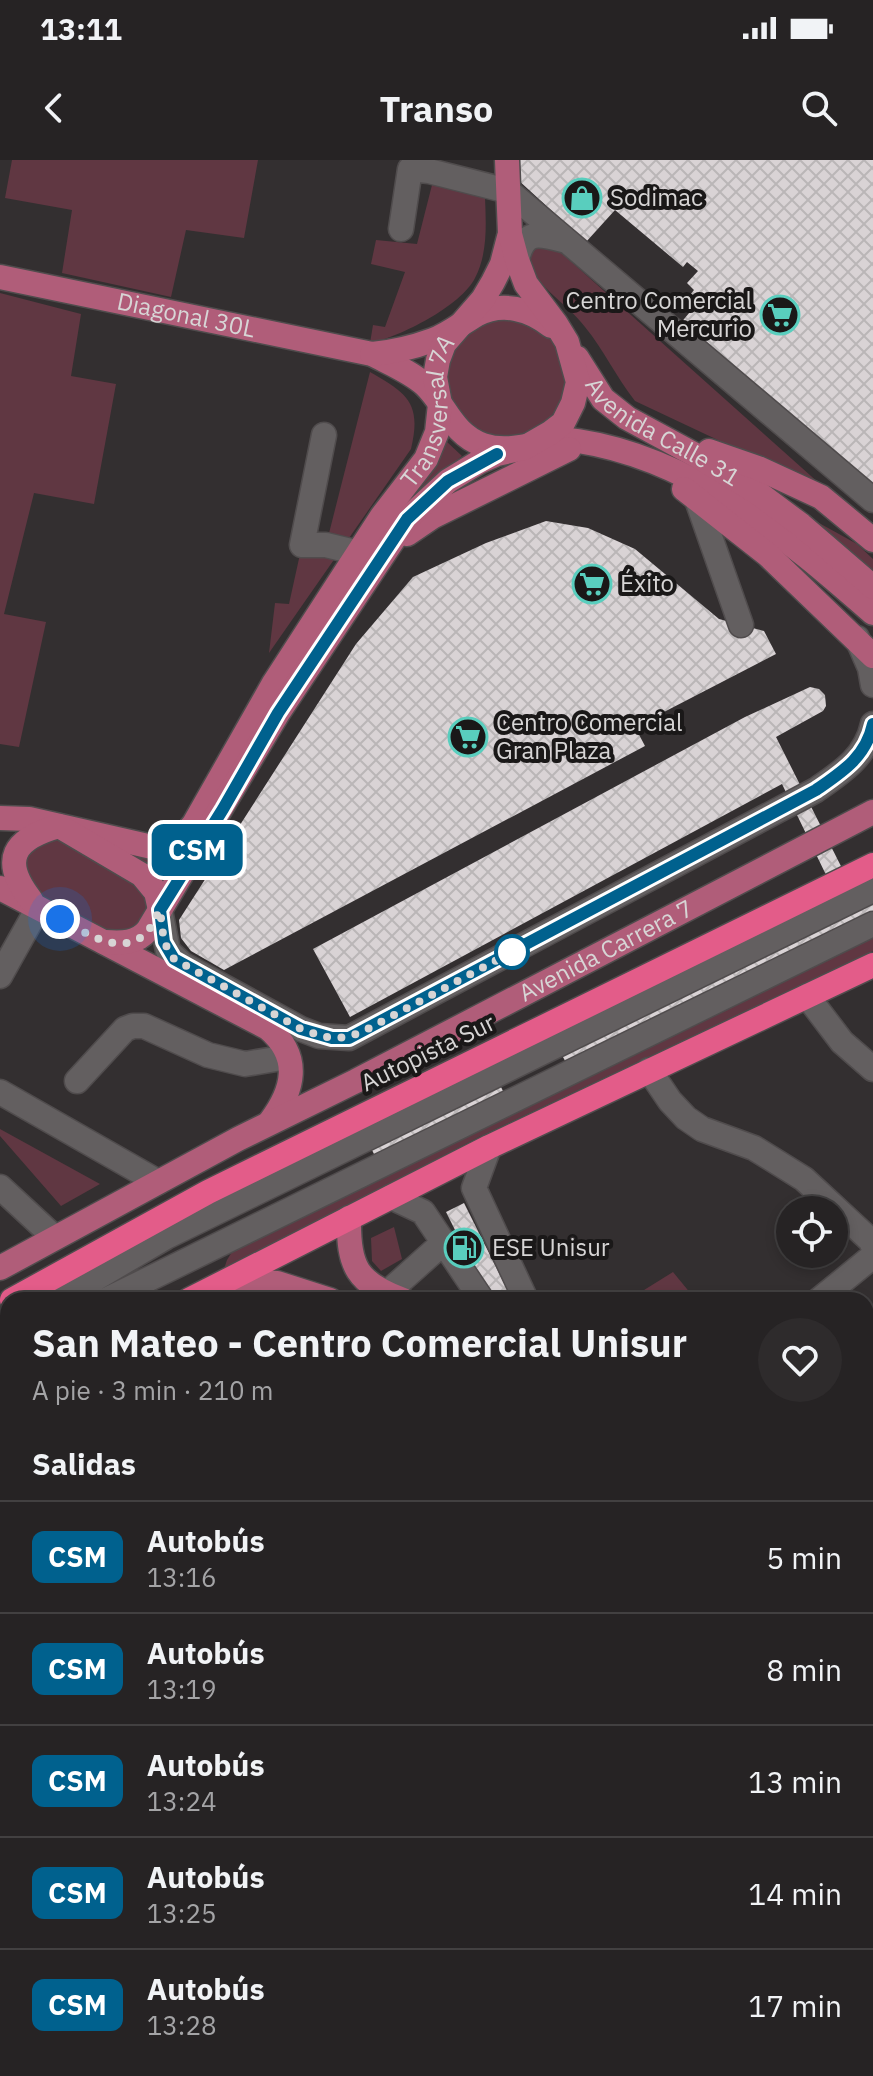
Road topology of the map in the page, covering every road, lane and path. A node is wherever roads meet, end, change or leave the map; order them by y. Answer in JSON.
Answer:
{"nodes":[{"id":1,"x":507,"y":160,"type":"edge"},
{"id":2,"x":508,"y":191,"type":"junction"},
{"id":3,"x":401,"y":229,"type":"dead end"},
{"id":4,"x":510,"y":234,"type":"junction"},
{"id":5,"x":568,"y":242,"type":"junction"},
{"id":6,"x":517,"y":260,"type":"junction"},
{"id":7,"x":0,"y":277,"type":"edge"},
{"id":8,"x":458,"y":328,"type":"junction"},
{"id":9,"x":567,"y":342,"type":"junction"},
{"id":10,"x":372,"y":354,"type":"junction"},
{"id":11,"x":440,"y":404,"type":"junction"},
{"id":12,"x":646,"y":429,"type":"junction"},
{"id":13,"x":324,"y":435,"type":"dead end"},
{"id":14,"x":603,"y":447,"type":"junction"},
{"id":15,"x":524,"y":448,"type":"junction"},
{"id":16,"x":696,"y":497,"type":"junction"},
{"id":17,"x":873,"y":500,"type":"edge"},
{"id":18,"x":873,"y":540,"type":"edge"},
{"id":19,"x":359,"y":553,"type":"junction"},
{"id":20,"x":383,"y":553,"type":"junction"},
{"id":21,"x":873,"y":587,"type":"edge"},
{"id":22,"x":873,"y":613,"type":"edge"},
{"id":23,"x":741,"y":625,"type":"dead end"},
{"id":24,"x":865,"y":647,"type":"edge"},
{"id":25,"x":873,"y":685,"type":"edge"},
{"id":26,"x":873,"y":724,"type":"edge"},
{"id":27,"x":873,"y":812,"type":"edge"},
{"id":28,"x":0,"y":818,"type":"edge"},
{"id":29,"x":59,"y":826,"type":"junction"},
{"id":30,"x":873,"y":865,"type":"edge"},
{"id":31,"x":0,"y":888,"type":"edge"},
{"id":32,"x":873,"y":890,"type":"edge"},
{"id":33,"x":38,"y":908,"type":"junction"},
{"id":34,"x":160,"y":910,"type":"junction"},
{"id":35,"x":873,"y":924,"type":"edge"},
{"id":36,"x":104,"y":942,"type":"junction"},
{"id":37,"x":873,"y":965,"type":"edge"},
{"id":38,"x":0,"y":976,"type":"edge"},
{"id":39,"x":807,"y":996,"type":"junction"},
{"id":40,"x":288,"y":1057,"type":"junction"},
{"id":41,"x":873,"y":1069,"type":"edge"},
{"id":42,"x":649,"y":1070,"type":"junction"},
{"id":43,"x":77,"y":1081,"type":"dead end"},
{"id":44,"x":0,"y":1092,"type":"edge"},
{"id":45,"x":268,"y":1125,"type":"junction"},
{"id":46,"x":489,"y":1147,"type":"junction"},
{"id":47,"x":158,"y":1182,"type":"junction"},
{"id":48,"x":0,"y":1187,"type":"edge"},
{"id":49,"x":391,"y":1197,"type":"junction"},
{"id":50,"x":349,"y":1218,"type":"junction"},
{"id":51,"x":54,"y":1237,"type":"junction"},
{"id":52,"x":166,"y":1237,"type":"junction"},
{"id":53,"x":443,"y":1243,"type":"junction"},
{"id":54,"x":873,"y":1246,"type":"edge"},
{"id":55,"x":873,"y":1256,"type":"edge"},
{"id":56,"x":0,"y":1268,"type":"edge"},
{"id":57,"x":168,"y":1269,"type":"junction"},
{"id":58,"x":212,"y":1288,"type":"junction"},
{"id":59,"x":26,"y":1292,"type":"edge"},
{"id":60,"x":73,"y":1292,"type":"edge"},
{"id":61,"x":122,"y":1292,"type":"edge"},
{"id":62,"x":204,"y":1292,"type":"edge"},
{"id":63,"x":305,"y":1292,"type":"edge"},
{"id":64,"x":386,"y":1292,"type":"edge"},
{"id":65,"x":401,"y":1292,"type":"edge"},
{"id":66,"x":477,"y":1292,"type":"edge"},
{"id":67,"x":522,"y":1292,"type":"edge"},
{"id":68,"x":829,"y":1292,"type":"edge"}],
"edges":[{"from":1,"to":2,"type":"main road"},
{"from":2,"to":3,"type":"street"},
{"from":2,"to":4,"type":"main road"},
{"from":2,"to":5,"type":"street"},
{"from":4,"to":6,"type":"main road"},
{"from":4,"to":8,"type":"main road","name":"Transversal 7A"},
{"from":5,"to":6,"type":"street"},
{"from":5,"to":17,"type":"street"},
{"from":6,"to":9,"type":"main road"},
{"from":7,"to":10,"type":"main road","name":"Diagonal 30L"},
{"from":8,"to":9,"type":"main road","name":"Avenida Calle 31"},
{"from":8,"to":10,"type":"main road","name":"Avenida Calle 31"},
{"from":8,"to":11,"type":"main road","name":"Transversal 7A"},
{"from":9,"to":12,"type":"main road","name":"Avenida Calle 31"},
{"from":9,"to":15,"type":"main road"},
{"from":10,"to":11,"type":"main road","name":"Avenida Calle 31"},
{"from":11,"to":15,"type":"main road","name":"Avenida Calle 31"},
{"from":11,"to":19,"type":"main road","name":"Transversal 7A"},
{"from":12,"to":18,"type":"main road"},
{"from":12,"to":21,"type":"main road","name":"Avenida Calle 31"},
{"from":13,"to":19,"type":"street"},
{"from":14,"to":15,"type":"main road","name":"Avenida Calle 31"},
{"from":14,"to":16,"type":"main road"},
{"from":14,"to":20,"type":"main road"},
{"from":14,"to":22,"type":"main road","name":"Avenida Calle 31"},
{"from":15,"to":20,"type":"main road","name":"Transversal 7A"},
{"from":16,"to":23,"type":"street"},
{"from":16,"to":24,"type":"main road"},
{"from":19,"to":29,"type":"main road","name":"Transversal 7A"},
{"from":20,"to":34,"type":"main road","name":"Transversal 7A"},
{"from":24,"to":25,"type":"street"},
{"from":26,"to":34,"type":"street"},
{"from":27,"to":45,"type":"main road","name":"Avenida Carrera 7"},
{"from":28,"to":29,"type":"main road"},
{"from":29,"to":33,"type":"main road"},
{"from":29,"to":34,"type":"main road"},
{"from":30,"to":59,"type":"highway","name":"Autopista Sur"},
{"from":31,"to":33,"type":"main road"},
{"from":32,"to":52,"type":"street"},
{"from":33,"to":36,"type":"main road"},
{"from":33,"to":38,"type":"street"},
{"from":34,"to":36,"type":"main road","name":"Transversal 7A"},
{"from":35,"to":57,"type":"street"},
{"from":36,"to":40,"type":"main road"},
{"from":37,"to":39,"type":"highway"},
{"from":39,"to":41,"type":"street"},
{"from":39,"to":42,"type":"highway"},
{"from":40,"to":43,"type":"street"},
{"from":40,"to":45,"type":"main road"},
{"from":42,"to":46,"type":"highway"},
{"from":42,"to":54,"type":"street"},
{"from":44,"to":47,"type":"street"},
{"from":45,"to":47,"type":"main road","name":"Avenida Carrera 7"},
{"from":46,"to":49,"type":"highway"},
{"from":46,"to":67,"type":"street"},
{"from":47,"to":51,"type":"main road","name":"Avenida Carrera 7"},
{"from":48,"to":51,"type":"street"},
{"from":49,"to":50,"type":"highway"},
{"from":49,"to":53,"type":"street"},
{"from":50,"to":58,"type":"highway"},
{"from":50,"to":64,"type":"main road"},
{"from":51,"to":56,"type":"main road","name":"Avenida Carrera 7"},
{"from":52,"to":57,"type":"street"},
{"from":52,"to":60,"type":"street"},
{"from":53,"to":65,"type":"street"},
{"from":53,"to":66,"type":"street"},
{"from":55,"to":68,"type":"street"},
{"from":57,"to":61,"type":"street"},
{"from":58,"to":62,"type":"highway"},
{"from":58,"to":63,"type":"main road"}]}
